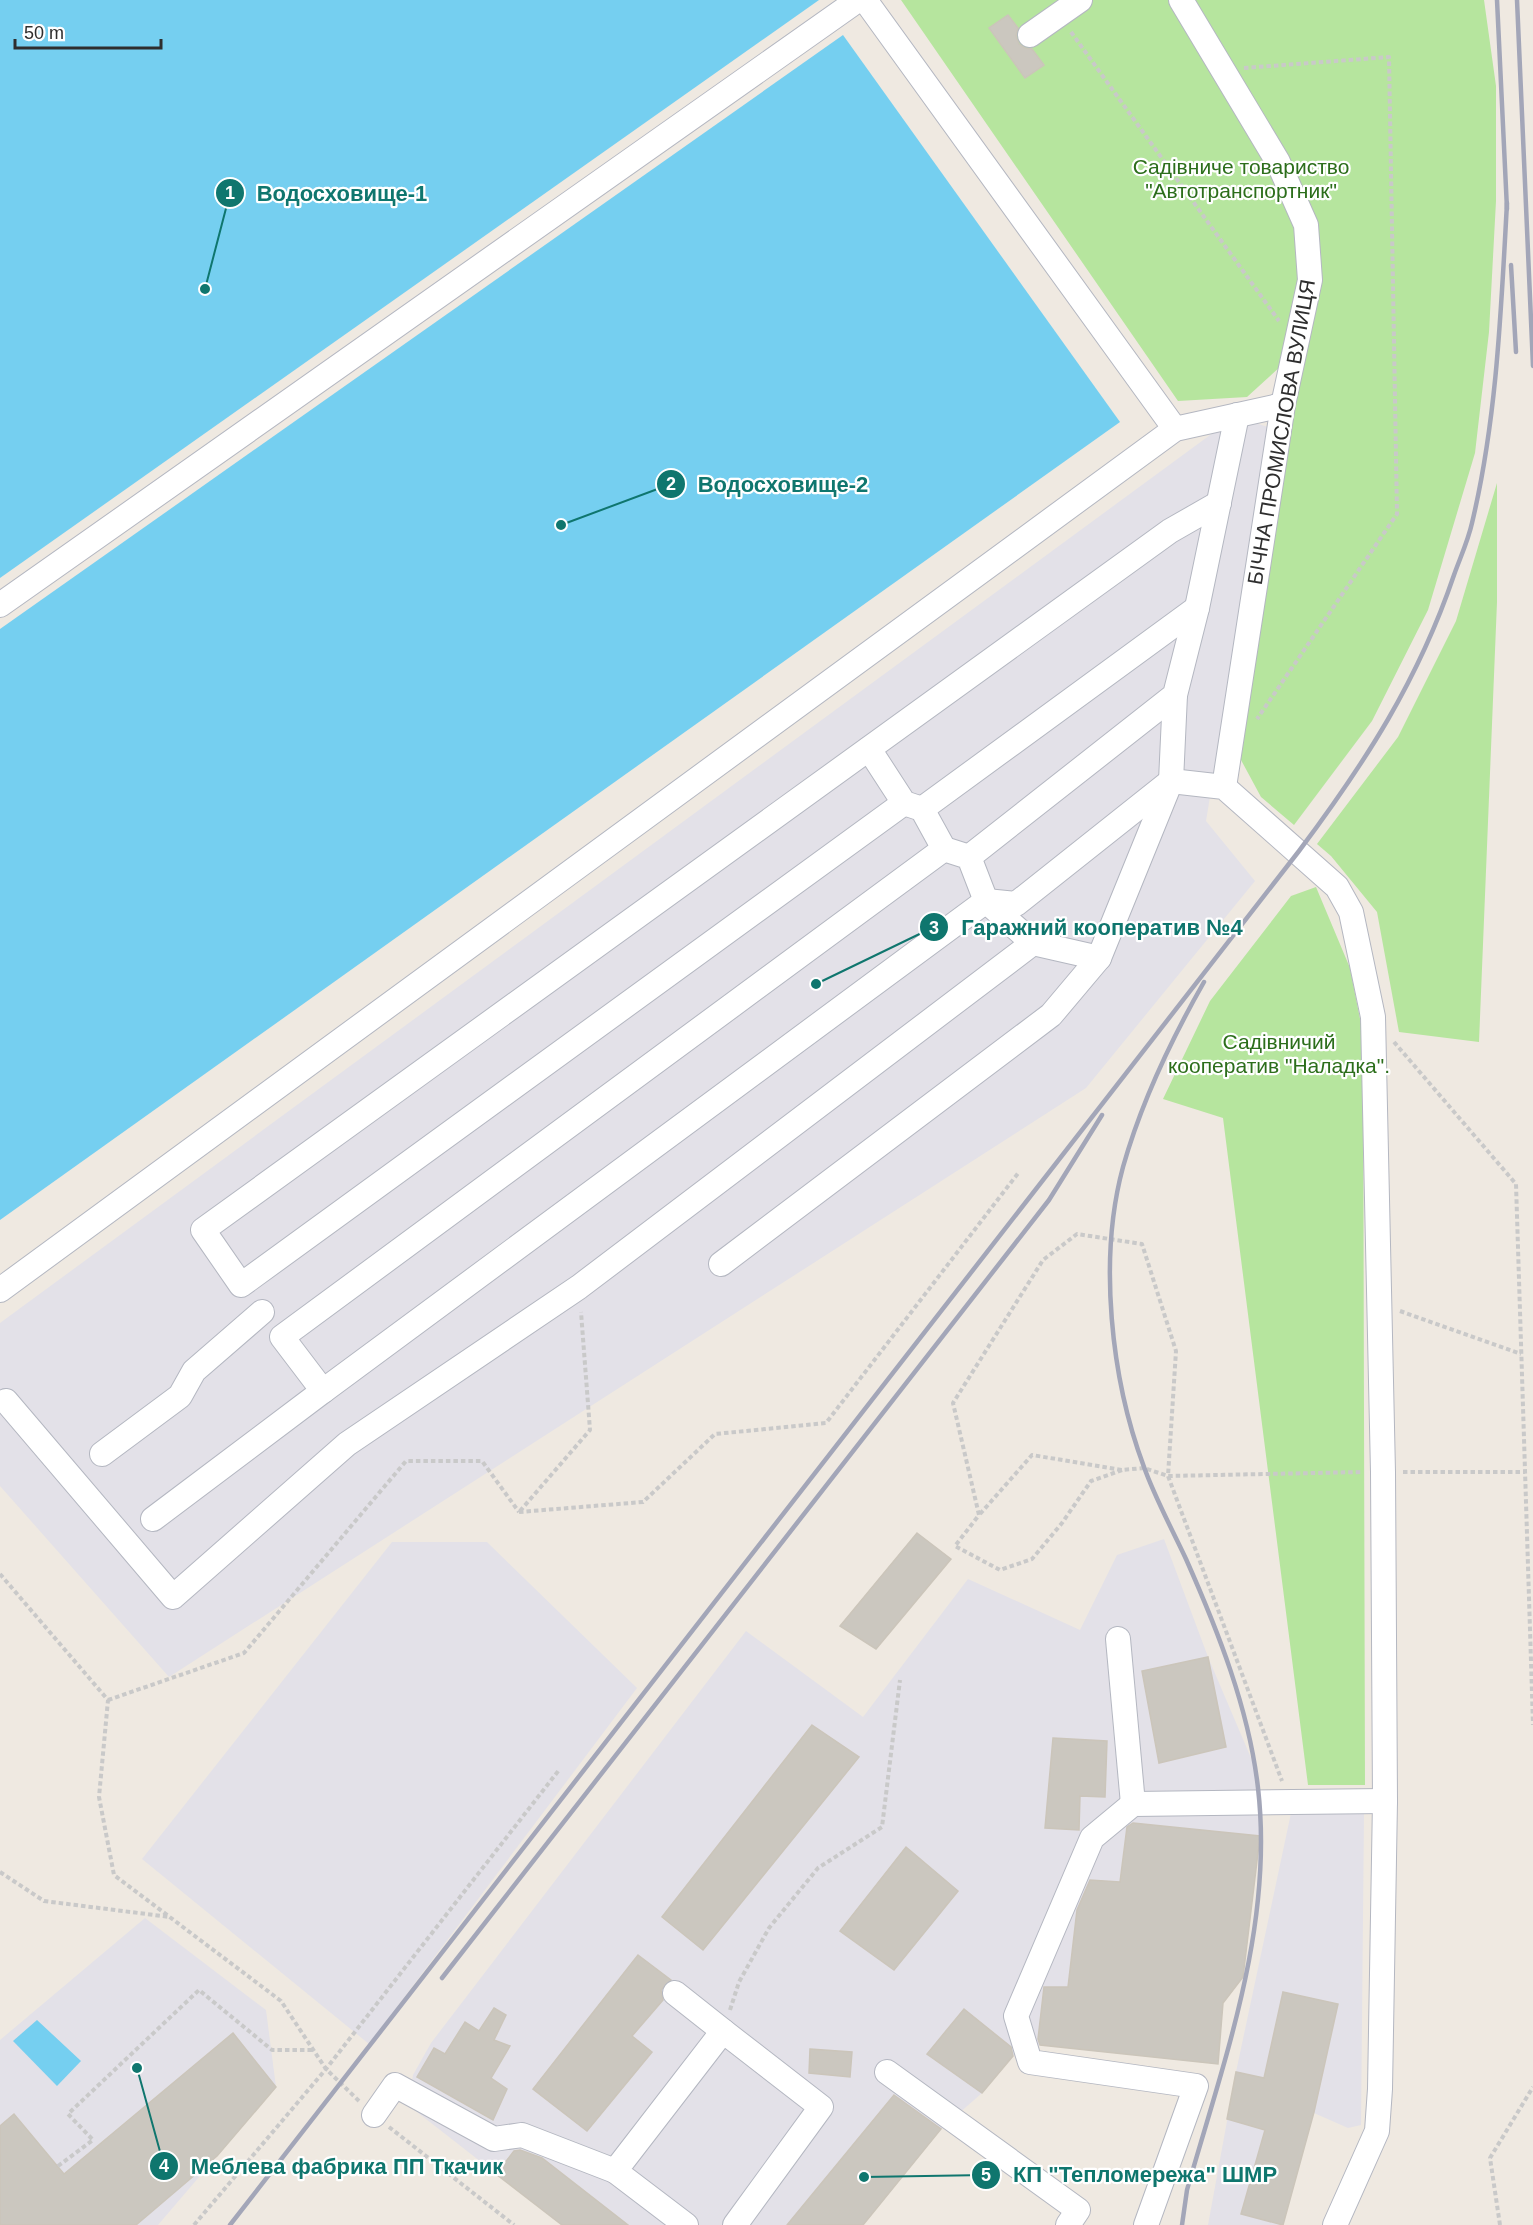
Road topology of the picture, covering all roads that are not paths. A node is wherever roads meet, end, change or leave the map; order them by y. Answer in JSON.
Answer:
{"nodes":[{"id":1,"x":858,"y":0,"type":"edge"},
{"id":2,"x":865,"y":0,"type":"edge"},
{"id":3,"x":1080,"y":0,"type":"edge"},
{"id":4,"x":1181,"y":0,"type":"edge"},
{"id":5,"x":1030,"y":35,"type":"dead end"},
{"id":6,"x":1283,"y":405,"type":"junction"},
{"id":7,"x":1237,"y":415,"type":"junction"},
{"id":8,"x":1175,"y":429,"type":"junction"},
{"id":9,"x":1219,"y":503,"type":"junction"},
{"id":10,"x":0,"y":605,"type":"edge"},
{"id":11,"x":1197,"y":608,"type":"junction"},
{"id":12,"x":1175,"y":695,"type":"junction"},
{"id":13,"x":869,"y":749,"type":"junction"},
{"id":14,"x":1171,"y":781,"type":"junction"},
{"id":15,"x":1224,"y":787,"type":"junction"},
{"id":16,"x":913,"y":806,"type":"junction"},
{"id":17,"x":944,"y":849,"type":"junction"},
{"id":18,"x":969,"y":857,"type":"junction"},
{"id":19,"x":986,"y":901,"type":"junction"},
{"id":20,"x":1033,"y":943,"type":"junction"},
{"id":21,"x":1099,"y":958,"type":"junction"},
{"id":22,"x":721,"y":1264,"type":"dead end"},
{"id":23,"x":241,"y":1285,"type":"junction"},
{"id":24,"x":0,"y":1290,"type":"edge"},
{"id":25,"x":262,"y":1312,"type":"junction"},
{"id":26,"x":282,"y":1337,"type":"junction"},
{"id":27,"x":324,"y":1391,"type":"junction"},
{"id":28,"x":6,"y":1401,"type":"dead end"},
{"id":29,"x":102,"y":1454,"type":"dead end"},
{"id":30,"x":153,"y":1519,"type":"dead end"},
{"id":31,"x":1118,"y":1639,"type":"dead end"},
{"id":32,"x":1385,"y":1801,"type":"junction"},
{"id":33,"x":1133,"y":1804,"type":"junction"},
{"id":34,"x":675,"y":1993,"type":"dead end"},
{"id":35,"x":723,"y":2031,"type":"junction"},
{"id":36,"x":887,"y":2072,"type":"dead end"},
{"id":37,"x":374,"y":2115,"type":"road end"},
{"id":38,"x":615,"y":2171,"type":"junction"},
{"id":39,"x":686,"y":2225,"type":"edge"},
{"id":40,"x":735,"y":2225,"type":"edge"},
{"id":41,"x":1068,"y":2225,"type":"edge"},
{"id":42,"x":1146,"y":2225,"type":"edge"},
{"id":43,"x":1335,"y":2225,"type":"edge"}],
"edges":[{"from":1,"to":10,"type":"lane"},
{"from":2,"to":8,"type":"lane"},
{"from":3,"to":5,"type":"lane"},
{"from":4,"to":6,"type":"lane","name":"БІЧНА ПРОМИСЛОВА ВУЛИЦЯ"},
{"from":6,"to":7,"type":"lane"},
{"from":6,"to":15,"type":"lane","name":"БІЧНА ПРОМИСЛОВА ВУЛИЦЯ"},
{"from":7,"to":8,"type":"lane"},
{"from":7,"to":9,"type":"lane"},
{"from":8,"to":24,"type":"lane"},
{"from":9,"to":11,"type":"lane"},
{"from":9,"to":13,"type":"lane"},
{"from":11,"to":12,"type":"lane"},
{"from":11,"to":16,"type":"lane"},
{"from":12,"to":14,"type":"lane"},
{"from":12,"to":18,"type":"lane"},
{"from":13,"to":16,"type":"lane"},
{"from":13,"to":23,"type":"lane"},
{"from":14,"to":15,"type":"lane"},
{"from":14,"to":19,"type":"lane"},
{"from":14,"to":21,"type":"lane"},
{"from":15,"to":32,"type":"lane"},
{"from":16,"to":17,"type":"lane"},
{"from":16,"to":23,"type":"lane"},
{"from":17,"to":18,"type":"lane"},
{"from":17,"to":26,"type":"lane"},
{"from":18,"to":19,"type":"lane"},
{"from":19,"to":20,"type":"lane"},
{"from":19,"to":27,"type":"lane"},
{"from":20,"to":21,"type":"lane"},
{"from":20,"to":28,"type":"lane"},
{"from":21,"to":22,"type":"lane"},
{"from":23,"to":25,"type":"lane"},
{"from":25,"to":26,"type":"lane"},
{"from":25,"to":29,"type":"lane"},
{"from":26,"to":27,"type":"lane"},
{"from":27,"to":30,"type":"lane"},
{"from":31,"to":33,"type":"lane"},
{"from":32,"to":33,"type":"lane"},
{"from":32,"to":43,"type":"lane"},
{"from":33,"to":42,"type":"lane"},
{"from":34,"to":35,"type":"lane"},
{"from":35,"to":38,"type":"lane"},
{"from":35,"to":40,"type":"lane"},
{"from":36,"to":41,"type":"lane"},
{"from":37,"to":38,"type":"lane"},
{"from":38,"to":39,"type":"lane"}]}
